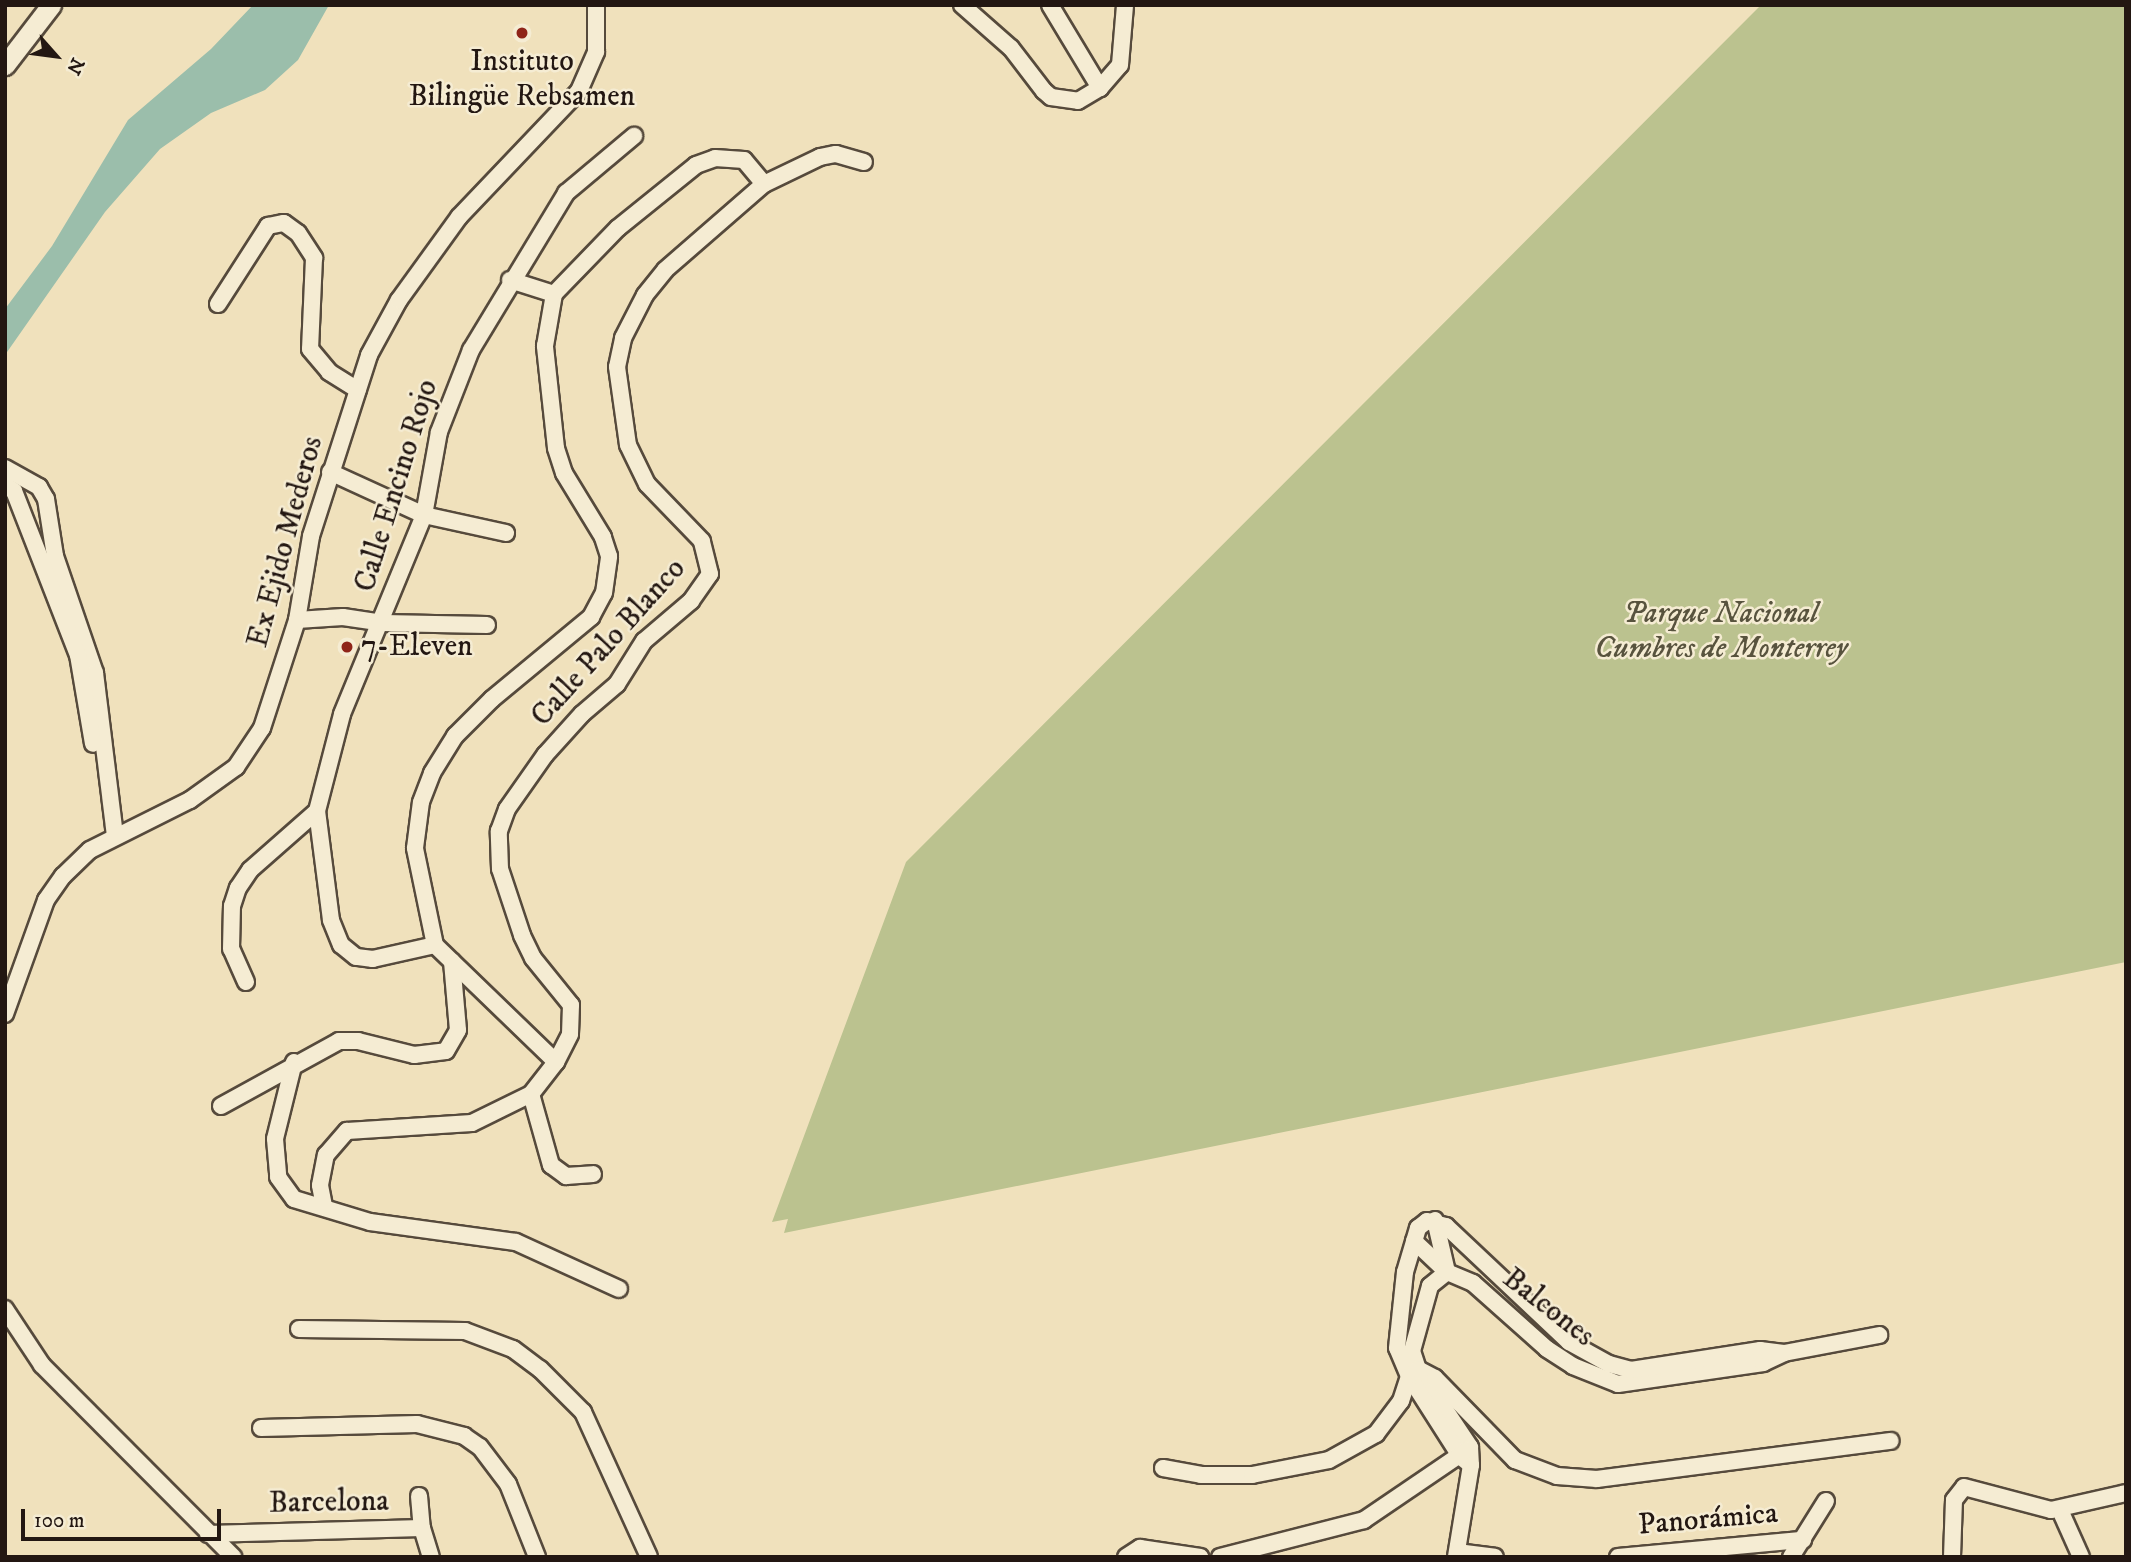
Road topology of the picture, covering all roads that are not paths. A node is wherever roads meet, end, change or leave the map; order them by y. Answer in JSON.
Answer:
{"nodes":[{"id":1,"x":51,"y":5,"type":"edge"},
{"id":2,"x":596,"y":5,"type":"edge"},
{"id":3,"x":962,"y":5,"type":"edge"},
{"id":4,"x":1050,"y":5,"type":"edge"},
{"id":5,"x":1125,"y":5,"type":"edge"},
{"id":6,"x":5,"y":65,"type":"edge"},
{"id":7,"x":1100,"y":88,"type":"junction"},
{"id":8,"x":634,"y":136,"type":"dead end"},
{"id":9,"x":864,"y":162,"type":"dead end"},
{"id":10,"x":764,"y":184,"type":"junction"},
{"id":11,"x":510,"y":280,"type":"junction"},
{"id":12,"x":554,"y":294,"type":"junction"},
{"id":13,"x":218,"y":303,"type":"dead end"},
{"id":14,"x":358,"y":390,"type":"junction"},
{"id":15,"x":5,"y":468,"type":"edge"},
{"id":16,"x":330,"y":472,"type":"junction"},
{"id":17,"x":15,"y":485,"type":"edge"},
{"id":18,"x":424,"y":515,"type":"junction"},
{"id":19,"x":49,"y":518,"type":"junction"},
{"id":20,"x":27,"y":520,"type":"junction"},
{"id":21,"x":506,"y":533,"type":"dead end"},
{"id":22,"x":297,"y":620,"type":"junction"},
{"id":23,"x":383,"y":623,"type":"junction"},
{"id":24,"x":487,"y":625,"type":"dead end"},
{"id":25,"x":95,"y":708,"type":"junction"},
{"id":26,"x":317,"y":811,"type":"junction"},
{"id":27,"x":110,"y":838,"type":"junction"},
{"id":28,"x":435,"y":945,"type":"junction"},
{"id":29,"x":453,"y":961,"type":"junction"},
{"id":30,"x":246,"y":982,"type":"dead end"},
{"id":31,"x":5,"y":1014,"type":"edge"},
{"id":32,"x":294,"y":1062,"type":"junction"},
{"id":33,"x":556,"y":1062,"type":"junction"},
{"id":34,"x":531,"y":1094,"type":"junction"},
{"id":35,"x":221,"y":1106,"type":"dead end"},
{"id":36,"x":593,"y":1174,"type":"dead end"},
{"id":37,"x":324,"y":1206,"type":"junction"},
{"id":38,"x":1431,"y":1220,"type":"junction"},
{"id":39,"x":1414,"y":1241,"type":"junction"},
{"id":40,"x":1447,"y":1272,"type":"junction"},
{"id":41,"x":619,"y":1289,"type":"dead end"},
{"id":42,"x":5,"y":1309,"type":"edge"},
{"id":43,"x":299,"y":1329,"type":"dead end"},
{"id":44,"x":1879,"y":1335,"type":"dead end"},
{"id":45,"x":1784,"y":1353,"type":"junction"},
{"id":46,"x":1413,"y":1372,"type":"junction"},
{"id":47,"x":261,"y":1428,"type":"dead end"},
{"id":48,"x":1891,"y":1441,"type":"dead end"},
{"id":49,"x":1467,"y":1456,"type":"junction"},
{"id":50,"x":1164,"y":1468,"type":"dead end"},
{"id":51,"x":2126,"y":1493,"type":"edge"},
{"id":52,"x":419,"y":1496,"type":"dead end"},
{"id":53,"x":1826,"y":1501,"type":"dead end"},
{"id":54,"x":2060,"y":1510,"type":"junction"},
{"id":55,"x":422,"y":1528,"type":"junction"},
{"id":56,"x":208,"y":1534,"type":"junction"},
{"id":57,"x":1803,"y":1540,"type":"junction"},
{"id":58,"x":1457,"y":1555,"type":"edge"},
{"id":59,"x":2080,"y":1555,"type":"edge"},
{"id":60,"x":233,"y":1557,"type":"edge"},
{"id":61,"x":431,"y":1557,"type":"edge"},
{"id":62,"x":537,"y":1557,"type":"edge"},
{"id":63,"x":649,"y":1557,"type":"edge"},
{"id":64,"x":1126,"y":1557,"type":"edge"},
{"id":65,"x":1200,"y":1557,"type":"edge"},
{"id":66,"x":1220,"y":1557,"type":"edge"},
{"id":67,"x":1495,"y":1557,"type":"edge"},
{"id":68,"x":1618,"y":1557,"type":"edge"},
{"id":69,"x":1791,"y":1557,"type":"edge"},
{"id":70,"x":1952,"y":1557,"type":"edge"}],
"edges":[{"from":1,"to":6,"type":"street"},
{"from":2,"to":14,"type":"street","name":"Ex Ejido Mederos"},
{"from":3,"to":7,"type":"street"},
{"from":4,"to":7,"type":"street"},
{"from":5,"to":7,"type":"street"},
{"from":8,"to":11,"type":"street","name":"Calle Encino Rojo"},
{"from":9,"to":10,"type":"street","name":"Calle Palo Blanco"},
{"from":10,"to":12,"type":"street"},
{"from":10,"to":33,"type":"street","name":"Calle Palo Blanco"},
{"from":11,"to":12,"type":"street"},
{"from":11,"to":18,"type":"street","name":"Calle Encino Rojo"},
{"from":12,"to":28,"type":"street"},
{"from":13,"to":14,"type":"street"},
{"from":14,"to":16,"type":"street","name":"Ex Ejido Mederos"},
{"from":15,"to":17,"type":"street"},
{"from":16,"to":18,"type":"street"},
{"from":16,"to":22,"type":"street","name":"Ex Ejido Mederos"},
{"from":17,"to":19,"type":"street"},
{"from":17,"to":20,"type":"street"},
{"from":18,"to":21,"type":"street"},
{"from":18,"to":23,"type":"street","name":"Calle Encino Rojo"},
{"from":19,"to":20,"type":"street"},
{"from":19,"to":25,"type":"street"},
{"from":20,"to":25,"type":"street"},
{"from":22,"to":23,"type":"street"},
{"from":22,"to":27,"type":"street","name":"Ex Ejido Mederos"},
{"from":23,"to":24,"type":"street"},
{"from":23,"to":26,"type":"street","name":"Calle Encino Rojo"},
{"from":25,"to":27,"type":"street"},
{"from":26,"to":28,"type":"street","name":"Calle Encino Rojo"},
{"from":26,"to":30,"type":"street"},
{"from":27,"to":31,"type":"street","name":"Ex Ejido Mederos"},
{"from":28,"to":29,"type":"street"},
{"from":29,"to":32,"type":"street"},
{"from":29,"to":33,"type":"street"},
{"from":32,"to":35,"type":"street"},
{"from":32,"to":37,"type":"street"},
{"from":33,"to":34,"type":"street","name":"Calle Palo Blanco"},
{"from":34,"to":36,"type":"street"},
{"from":34,"to":37,"type":"street"},
{"from":37,"to":41,"type":"street"},
{"from":38,"to":39,"type":"street"},
{"from":38,"to":40,"type":"street"},
{"from":38,"to":45,"type":"street","name":"Balcones"},
{"from":39,"to":40,"type":"street","name":"Balcones"},
{"from":39,"to":46,"type":"street"},
{"from":40,"to":45,"type":"street","name":"Balcones"},
{"from":40,"to":46,"type":"street"},
{"from":42,"to":56,"type":"street"},
{"from":43,"to":63,"type":"street"},
{"from":44,"to":45,"type":"street","name":"Balcones"},
{"from":46,"to":48,"type":"street"},
{"from":46,"to":49,"type":"street"},
{"from":46,"to":50,"type":"street"},
{"from":47,"to":62,"type":"street"},
{"from":49,"to":58,"type":"street"},
{"from":49,"to":66,"type":"street"},
{"from":51,"to":54,"type":"street"},
{"from":52,"to":55,"type":"street"},
{"from":53,"to":57,"type":"street"},
{"from":54,"to":59,"type":"street"},
{"from":54,"to":70,"type":"street"},
{"from":55,"to":56,"type":"street","name":"Barcelona"},
{"from":55,"to":61,"type":"street","name":"Barcelona"},
{"from":56,"to":60,"type":"street"},
{"from":57,"to":68,"type":"street","name":"Panorámica"},
{"from":57,"to":69,"type":"street"},
{"from":58,"to":67,"type":"street"},
{"from":64,"to":65,"type":"street"}]}
